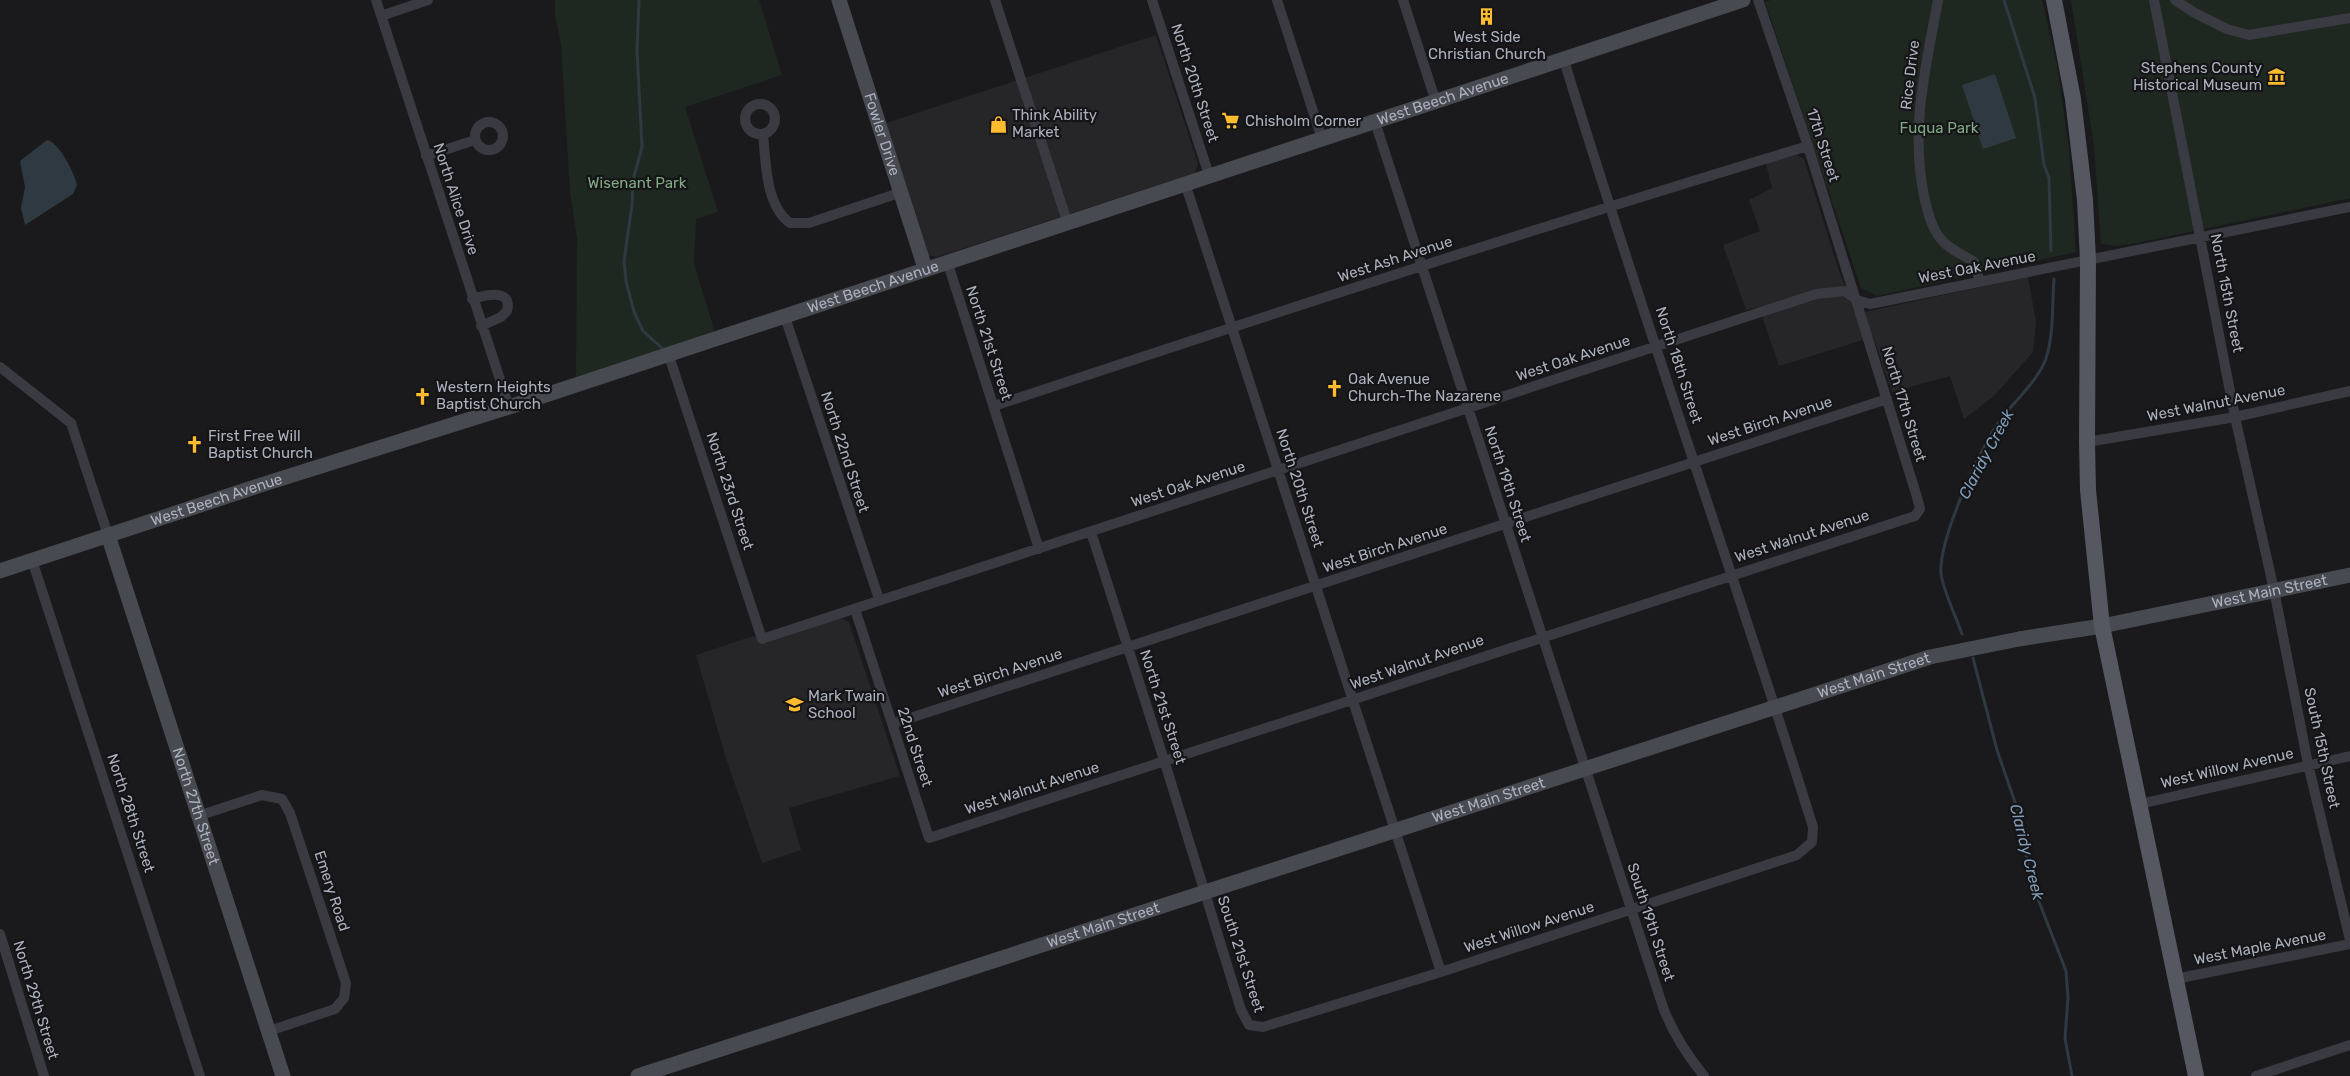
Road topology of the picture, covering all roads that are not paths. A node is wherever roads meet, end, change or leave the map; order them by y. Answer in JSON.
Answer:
{"nodes":[{"id":1,"x":376,"y":0,"type":"edge"},
{"id":2,"x":428,"y":0,"type":"edge"},
{"id":3,"x":839,"y":0,"type":"edge"},
{"id":4,"x":995,"y":0,"type":"edge"},
{"id":5,"x":1152,"y":0,"type":"edge"},
{"id":6,"x":1277,"y":0,"type":"edge"},
{"id":7,"x":1402,"y":0,"type":"edge"},
{"id":8,"x":1743,"y":0,"type":"edge"},
{"id":9,"x":1758,"y":0,"type":"edge"},
{"id":10,"x":1938,"y":0,"type":"edge"},
{"id":11,"x":2054,"y":0,"type":"edge"},
{"id":12,"x":2154,"y":0,"type":"edge"},
{"id":13,"x":2175,"y":0,"type":"edge"},
{"id":14,"x":381,"y":16,"type":"junction"},
{"id":15,"x":2350,"y":18,"type":"edge"},
{"id":16,"x":1564,"y":60,"type":"junction"},
{"id":17,"x":1436,"y":102,"type":"junction"},
{"id":18,"x":1375,"y":122,"type":"junction"},
{"id":19,"x":762,"y":134,"type":"dead end"},
{"id":20,"x":1322,"y":139,"type":"junction"},
{"id":21,"x":475,"y":140,"type":"dead end"},
{"id":22,"x":1808,"y":146,"type":"junction"},
{"id":23,"x":426,"y":156,"type":"junction"},
{"id":24,"x":1209,"y":176,"type":"junction"},
{"id":25,"x":1185,"y":183,"type":"junction"},
{"id":26,"x":902,"y":192,"type":"junction"},
{"id":27,"x":1609,"y":206,"type":"junction"},
{"id":28,"x":2350,"y":207,"type":"edge"},
{"id":29,"x":1067,"y":221,"type":"junction"},
{"id":30,"x":2201,"y":236,"type":"junction"},
{"id":31,"x":2088,"y":260,"type":"junction"},
{"id":32,"x":947,"y":261,"type":"junction"},
{"id":33,"x":1421,"y":266,"type":"junction"},
{"id":34,"x":925,"y":268,"type":"junction"},
{"id":35,"x":1980,"y":282,"type":"junction"},
{"id":36,"x":472,"y":299,"type":"junction"},
{"id":37,"x":1857,"y":300,"type":"junction"},
{"id":38,"x":784,"y":314,"type":"junction"},
{"id":39,"x":481,"y":326,"type":"junction"},
{"id":40,"x":1231,"y":327,"type":"junction"},
{"id":41,"x":1657,"y":347,"type":"junction"},
{"id":42,"x":668,"y":353,"type":"junction"},
{"id":43,"x":0,"y":367,"type":"edge"},
{"id":44,"x":2350,"y":390,"type":"edge"},
{"id":45,"x":1887,"y":399,"type":"junction"},
{"id":46,"x":994,"y":406,"type":"junction"},
{"id":47,"x":508,"y":407,"type":"junction"},
{"id":48,"x":1467,"y":408,"type":"junction"},
{"id":49,"x":2235,"y":417,"type":"junction"},
{"id":50,"x":2086,"y":442,"type":"junction"},
{"id":51,"x":1695,"y":461,"type":"junction"},
{"id":52,"x":1279,"y":470,"type":"junction"},
{"id":53,"x":1915,"y":516,"type":"joint"},
{"id":54,"x":1506,"y":525,"type":"junction"},
{"id":55,"x":1091,"y":532,"type":"junction"},
{"id":56,"x":108,"y":535,"type":"junction"},
{"id":57,"x":1038,"y":548,"type":"junction"},
{"id":58,"x":32,"y":560,"type":"junction"},
{"id":59,"x":0,"y":571,"type":"edge"},
{"id":60,"x":1731,"y":575,"type":"junction"},
{"id":61,"x":2350,"y":575,"type":"edge"},
{"id":62,"x":1317,"y":586,"type":"junction"},
{"id":63,"x":2274,"y":590,"type":"junction"},
{"id":64,"x":879,"y":599,"type":"junction"},
{"id":65,"x":855,"y":609,"type":"junction"},
{"id":66,"x":2102,"y":626,"type":"junction"},
{"id":67,"x":1541,"y":636,"type":"junction"},
{"id":68,"x":762,"y":639,"type":"joint"},
{"id":69,"x":1127,"y":648,"type":"junction"},
{"id":70,"x":1353,"y":700,"type":"junction"},
{"id":71,"x":1776,"y":707,"type":"junction"},
{"id":72,"x":892,"y":724,"type":"junction"},
{"id":73,"x":2350,"y":756,"type":"edge"},
{"id":74,"x":1164,"y":760,"type":"junction"},
{"id":75,"x":2308,"y":764,"type":"junction"},
{"id":76,"x":1586,"y":769,"type":"junction"},
{"id":77,"x":2140,"y":804,"type":"junction"},
{"id":78,"x":198,"y":816,"type":"junction"},
{"id":79,"x":1396,"y":831,"type":"junction"},
{"id":80,"x":930,"y":838,"type":"joint"},
{"id":81,"x":1812,"y":842,"type":"joint"},
{"id":82,"x":1205,"y":892,"type":"junction"},
{"id":83,"x":1632,"y":910,"type":"junction"},
{"id":84,"x":0,"y":934,"type":"edge"},
{"id":85,"x":2350,"y":942,"type":"edge"},
{"id":86,"x":4,"y":960,"type":"edge"},
{"id":87,"x":1441,"y":972,"type":"junction"},
{"id":88,"x":2175,"y":979,"type":"junction"},
{"id":89,"x":1249,"y":1025,"type":"joint"},
{"id":90,"x":268,"y":1031,"type":"junction"},
{"id":91,"x":2350,"y":1045,"type":"edge"},
{"id":92,"x":44,"y":1076,"type":"edge"},
{"id":93,"x":200,"y":1076,"type":"edge"},
{"id":94,"x":283,"y":1076,"type":"edge"},
{"id":95,"x":638,"y":1076,"type":"edge"},
{"id":96,"x":1704,"y":1076,"type":"edge"},
{"id":97,"x":2196,"y":1076,"type":"edge"},
{"id":98,"x":2256,"y":1076,"type":"edge"}],
"edges":[{"from":1,"to":14,"type":"street","name":"North Alice Drive"},
{"from":2,"to":14,"type":"street"},
{"from":3,"to":26,"type":"street","name":"Fowler Drive"},
{"from":4,"to":29,"type":"street"},
{"from":5,"to":24,"type":"street","name":"North 20th Street"},
{"from":6,"to":20,"type":"street"},
{"from":7,"to":17,"type":"street"},
{"from":8,"to":16,"type":"street","name":"West Beech Avenue"},
{"from":9,"to":22,"type":"street","name":"17th Street"},
{"from":10,"to":35,"type":"street","name":"Rice Drive"},
{"from":11,"to":31,"type":"main road"},
{"from":12,"to":30,"type":"street","name":"North 15th Street"},
{"from":13,"to":15,"type":"street"},
{"from":14,"to":23,"type":"street","name":"North Alice Drive"},
{"from":16,"to":17,"type":"street","name":"West Beech Avenue"},
{"from":16,"to":27,"type":"street","name":"North 18th Street"},
{"from":17,"to":18,"type":"street","name":"West Beech Avenue"},
{"from":18,"to":20,"type":"street","name":"West Beech Avenue"},
{"from":18,"to":33,"type":"street","name":"North 19th Street"},
{"from":19,"to":26,"type":"street"},
{"from":20,"to":24,"type":"street","name":"West Beech Avenue"},
{"from":21,"to":23,"type":"street"},
{"from":22,"to":27,"type":"street","name":"West Ash Avenue"},
{"from":22,"to":37,"type":"street","name":"17th Street"},
{"from":23,"to":36,"type":"street","name":"North Alice Drive"},
{"from":24,"to":25,"type":"street","name":"West Beech Avenue"},
{"from":25,"to":29,"type":"street","name":"West Beech Avenue"},
{"from":25,"to":40,"type":"street","name":"North 20th Street"},
{"from":26,"to":34,"type":"street","name":"Fowler Drive"},
{"from":27,"to":33,"type":"street","name":"West Ash Avenue"},
{"from":27,"to":41,"type":"street","name":"North 18th Street"},
{"from":28,"to":30,"type":"street","name":"West Oak Avenue"},
{"from":29,"to":32,"type":"street","name":"West Beech Avenue"},
{"from":30,"to":31,"type":"street","name":"West Oak Avenue"},
{"from":30,"to":49,"type":"street","name":"North 15th Street"},
{"from":31,"to":35,"type":"street","name":"West Oak Avenue"},
{"from":31,"to":50,"type":"main road"},
{"from":32,"to":34,"type":"street","name":"West Beech Avenue"},
{"from":32,"to":46,"type":"street","name":"North 21st Street"},
{"from":33,"to":40,"type":"street","name":"West Ash Avenue"},
{"from":33,"to":48,"type":"street","name":"North 19th Street"},
{"from":34,"to":38,"type":"street","name":"West Beech Avenue"},
{"from":35,"to":37,"type":"street","name":"West Oak Avenue"},
{"from":36,"to":39,"type":"street","name":"North Alice Drive"},
{"from":36,"to":39,"type":"street"},
{"from":37,"to":41,"type":"street","name":"West Oak Avenue"},
{"from":37,"to":45,"type":"street","name":"North 17th Street"},
{"from":38,"to":42,"type":"street","name":"West Beech Avenue"},
{"from":38,"to":64,"type":"street","name":"North 22nd Street"},
{"from":39,"to":47,"type":"street","name":"North Alice Drive"},
{"from":40,"to":46,"type":"street","name":"West Ash Avenue"},
{"from":40,"to":52,"type":"street","name":"North 20th Street"},
{"from":41,"to":48,"type":"street","name":"West Oak Avenue"},
{"from":41,"to":51,"type":"street","name":"North 18th Street"},
{"from":42,"to":47,"type":"street","name":"West Beech Avenue"},
{"from":42,"to":68,"type":"street","name":"North 23rd Street"},
{"from":43,"to":56,"type":"street"},
{"from":44,"to":49,"type":"street","name":"West Walnut Avenue"},
{"from":45,"to":51,"type":"street","name":"West Birch Avenue"},
{"from":45,"to":53,"type":"street","name":"North 17th Street"},
{"from":46,"to":57,"type":"street","name":"North 21st Street"},
{"from":47,"to":56,"type":"street","name":"West Beech Avenue"},
{"from":48,"to":52,"type":"street","name":"West Oak Avenue"},
{"from":48,"to":54,"type":"street","name":"North 19th Street"},
{"from":49,"to":50,"type":"street","name":"West Walnut Avenue"},
{"from":49,"to":63,"type":"street","name":"North 15th Street"},
{"from":50,"to":66,"type":"main road"},
{"from":51,"to":54,"type":"street","name":"West Birch Avenue"},
{"from":51,"to":60,"type":"street","name":"North 18th Street"},
{"from":52,"to":55,"type":"street","name":"West Oak Avenue"},
{"from":52,"to":62,"type":"street","name":"North 20th Street"},
{"from":53,"to":60,"type":"street","name":"West Walnut Avenue"},
{"from":54,"to":62,"type":"street","name":"West Birch Avenue"},
{"from":54,"to":67,"type":"street","name":"North 19th Street"},
{"from":55,"to":57,"type":"street","name":"West Oak Avenue"},
{"from":55,"to":69,"type":"street","name":"North 21st Street"},
{"from":56,"to":58,"type":"street","name":"West Beech Avenue"},
{"from":56,"to":78,"type":"street","name":"North 27th Street"},
{"from":57,"to":64,"type":"street","name":"West Oak Avenue"},
{"from":58,"to":59,"type":"street","name":"West Beech Avenue"},
{"from":58,"to":93,"type":"street","name":"North 28th Street"},
{"from":60,"to":67,"type":"street","name":"West Walnut Avenue"},
{"from":60,"to":71,"type":"street","name":"North 18th Street"},
{"from":61,"to":63,"type":"street","name":"West Main Street"},
{"from":62,"to":69,"type":"street","name":"West Birch Avenue"},
{"from":62,"to":70,"type":"street","name":"North 20th Street"},
{"from":63,"to":66,"type":"street","name":"West Main Street"},
{"from":63,"to":75,"type":"street","name":"South 15th Street"},
{"from":64,"to":65,"type":"street","name":"West Oak Avenue"},
{"from":65,"to":68,"type":"street","name":"West Oak Avenue"},
{"from":65,"to":72,"type":"street","name":"22nd Street"},
{"from":66,"to":71,"type":"street","name":"West Main Street"},
{"from":66,"to":77,"type":"main road"},
{"from":67,"to":70,"type":"street","name":"West Walnut Avenue"},
{"from":67,"to":76,"type":"street","name":"North 19th Street"},
{"from":69,"to":72,"type":"street","name":"West Birch Avenue"},
{"from":69,"to":74,"type":"street","name":"North 21st Street"},
{"from":70,"to":74,"type":"street","name":"West Walnut Avenue"},
{"from":70,"to":79,"type":"street","name":"North 20th Street"},
{"from":71,"to":76,"type":"street","name":"West Main Street"},
{"from":71,"to":81,"type":"street","name":"North 18th Street"},
{"from":72,"to":80,"type":"street","name":"22nd Street"},
{"from":73,"to":75,"type":"street","name":"West Willow Avenue"},
{"from":74,"to":80,"type":"street","name":"West Walnut Avenue"},
{"from":74,"to":82,"type":"street","name":"North 21st Street"},
{"from":75,"to":77,"type":"street","name":"West Willow Avenue"},
{"from":75,"to":85,"type":"street","name":"South 15th Street"},
{"from":76,"to":79,"type":"street","name":"West Main Street"},
{"from":76,"to":83,"type":"street","name":"South 19th Street"},
{"from":77,"to":88,"type":"main road"},
{"from":78,"to":90,"type":"street","name":"North 27th Street"},
{"from":78,"to":90,"type":"street","name":"Emery Road"},
{"from":79,"to":82,"type":"street","name":"West Main Street"},
{"from":79,"to":87,"type":"street","name":"North 20th Street"},
{"from":81,"to":83,"type":"street","name":"West Willow Avenue"},
{"from":82,"to":89,"type":"street","name":"South 21st Street"},
{"from":82,"to":95,"type":"street","name":"West Main Street"},
{"from":83,"to":87,"type":"street","name":"West Willow Avenue"},
{"from":83,"to":96,"type":"street","name":"South 19th Street"},
{"from":84,"to":86,"type":"street","name":"North 29th Street"},
{"from":85,"to":88,"type":"street","name":"West Maple Avenue"},
{"from":86,"to":92,"type":"street","name":"North 29th Street"},
{"from":87,"to":89,"type":"street","name":"West Willow Avenue"},
{"from":88,"to":97,"type":"main road"},
{"from":90,"to":94,"type":"street","name":"North 27th Street"},
{"from":91,"to":98,"type":"street"}]}
